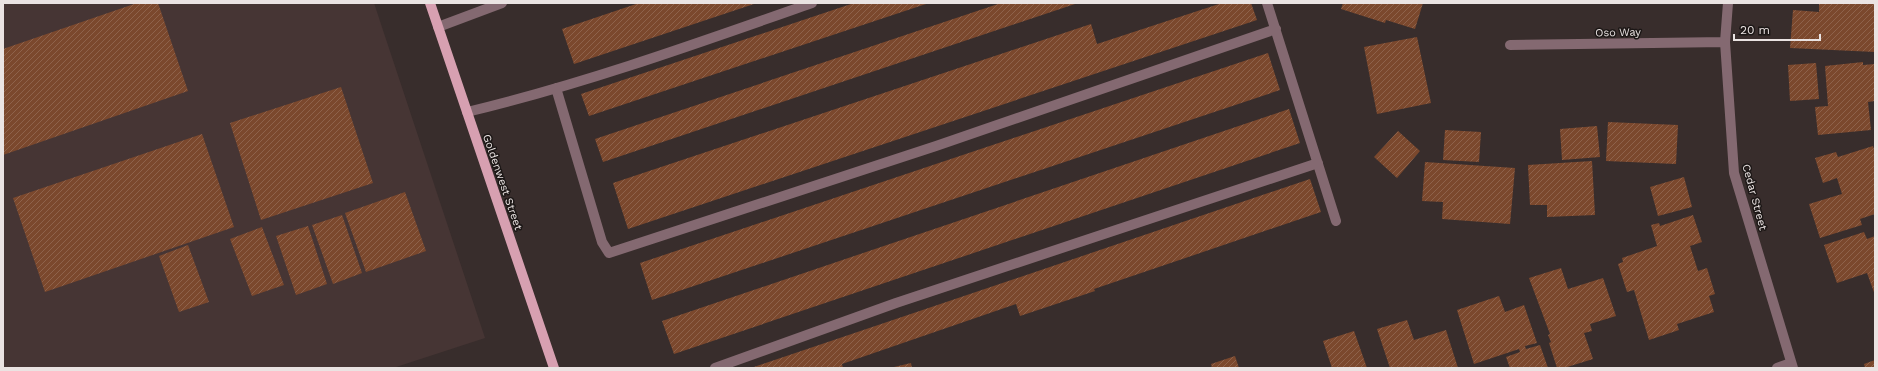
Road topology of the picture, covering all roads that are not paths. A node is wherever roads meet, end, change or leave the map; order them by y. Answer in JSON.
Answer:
{"nodes":[{"id":1,"x":430,"y":3,"type":"edge"},
{"id":2,"x":502,"y":3,"type":"edge"},
{"id":3,"x":812,"y":3,"type":"edge"},
{"id":4,"x":1267,"y":3,"type":"edge"},
{"id":5,"x":1728,"y":3,"type":"edge"},
{"id":6,"x":438,"y":27,"type":"junction"},
{"id":7,"x":1276,"y":29,"type":"junction"},
{"id":8,"x":1725,"y":42,"type":"junction"},
{"id":9,"x":1510,"y":45,"type":"dead end"},
{"id":10,"x":556,"y":88,"type":"junction"},
{"id":11,"x":467,"y":112,"type":"junction"},
{"id":12,"x":1318,"y":163,"type":"junction"},
{"id":13,"x":1336,"y":221,"type":"dead end"},
{"id":14,"x":1792,"y":366,"type":"edge"},
{"id":15,"x":554,"y":368,"type":"edge"},
{"id":16,"x":715,"y":368,"type":"edge"},
{"id":17,"x":1777,"y":368,"type":"edge"}],
"edges":[{"from":1,"to":6,"type":"main road","name":"Goldenwest Street"},
{"from":2,"to":6,"type":"street"},
{"from":3,"to":10,"type":"street"},
{"from":4,"to":7,"type":"street"},
{"from":5,"to":8,"type":"street","name":"Cedar Street"},
{"from":6,"to":11,"type":"main road","name":"Goldenwest Street"},
{"from":7,"to":10,"type":"street"},
{"from":7,"to":12,"type":"street"},
{"from":8,"to":9,"type":"street","name":"Oso Way"},
{"from":8,"to":14,"type":"street","name":"Cedar Street"},
{"from":10,"to":11,"type":"street"},
{"from":11,"to":15,"type":"main road","name":"Goldenwest Street"},
{"from":12,"to":13,"type":"street"},
{"from":12,"to":16,"type":"street"},
{"from":14,"to":17,"type":"street"}]}
